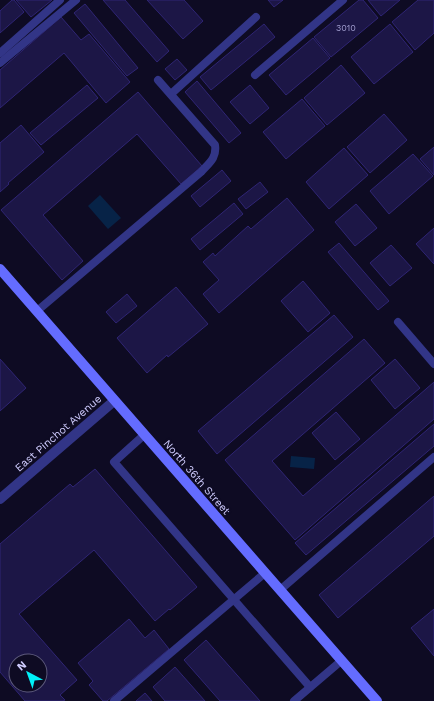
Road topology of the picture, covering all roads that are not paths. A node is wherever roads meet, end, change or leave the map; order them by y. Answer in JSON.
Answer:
{"nodes":[{"id":1,"x":60,"y":0,"type":"edge"},
{"id":2,"x":76,"y":0,"type":"edge"},
{"id":3,"x":343,"y":0,"type":"edge"},
{"id":4,"x":256,"y":17,"type":"dead end"},
{"id":5,"x":0,"y":53,"type":"edge"},
{"id":6,"x":0,"y":63,"type":"edge"},
{"id":7,"x":255,"y":75,"type":"dead end"},
{"id":8,"x":158,"y":80,"type":"dead end"},
{"id":9,"x":170,"y":94,"type":"junction"},
{"id":10,"x":0,"y":269,"type":"edge"},
{"id":11,"x":36,"y":311,"type":"junction"},
{"id":12,"x":398,"y":322,"type":"dead end"},
{"id":13,"x":434,"y":364,"type":"edge"},
{"id":14,"x":114,"y":400,"type":"junction"},
{"id":15,"x":144,"y":435,"type":"junction"},
{"id":16,"x":434,"y":456,"type":"edge"},
{"id":17,"x":0,"y":499,"type":"edge"},
{"id":18,"x":265,"y":573,"type":"junction"},
{"id":19,"x":280,"y":590,"type":"junction"},
{"id":20,"x":235,"y":599,"type":"junction"},
{"id":21,"x":341,"y":661,"type":"junction"},
{"id":22,"x":310,"y":687,"type":"junction"},
{"id":23,"x":114,"y":701,"type":"edge"},
{"id":24,"x":294,"y":701,"type":"edge"},
{"id":25,"x":376,"y":701,"type":"edge"}],
"edges":[{"from":1,"to":5,"type":"lane"},
{"from":2,"to":6,"type":"lane"},
{"from":3,"to":7,"type":"lane"},
{"from":4,"to":9,"type":"lane"},
{"from":8,"to":9,"type":"lane"},
{"from":9,"to":11,"type":"lane"},
{"from":10,"to":11,"type":"main road","name":"North 36th Street"},
{"from":11,"to":14,"type":"main road","name":"North 36th Street"},
{"from":12,"to":13,"type":"lane"},
{"from":14,"to":15,"type":"main road","name":"North 36th Street"},
{"from":14,"to":17,"type":"street","name":"East Pinchot Avenue"},
{"from":15,"to":18,"type":"main road","name":"North 36th Street"},
{"from":15,"to":20,"type":"lane"},
{"from":16,"to":19,"type":"lane"},
{"from":18,"to":19,"type":"main road","name":"North 36th Street"},
{"from":18,"to":20,"type":"lane"},
{"from":19,"to":21,"type":"main road","name":"North 36th Street"},
{"from":20,"to":22,"type":"lane"},
{"from":20,"to":23,"type":"lane"},
{"from":21,"to":22,"type":"lane"},
{"from":21,"to":25,"type":"main road","name":"North 36th Street"},
{"from":22,"to":24,"type":"lane"}]}
